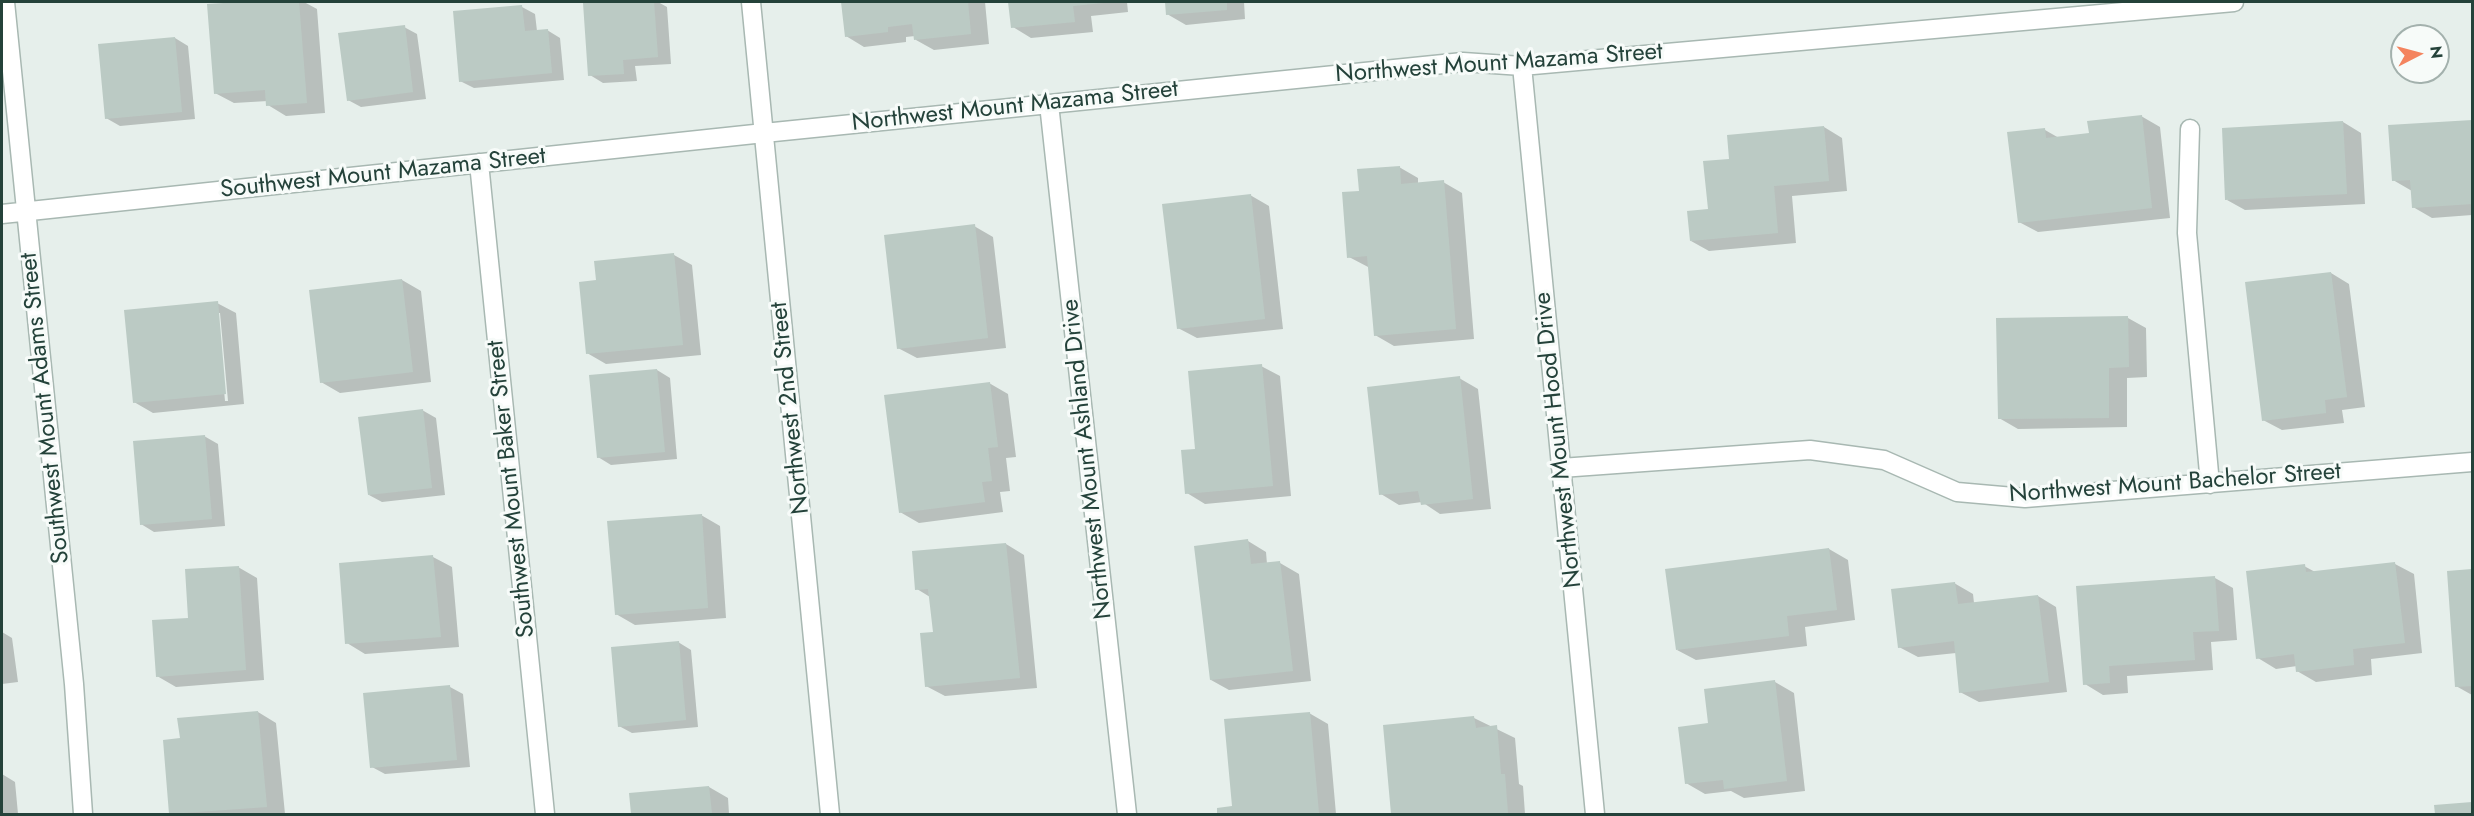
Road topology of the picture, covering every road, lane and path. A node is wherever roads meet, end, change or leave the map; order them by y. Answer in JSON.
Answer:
{"nodes":[{"id":1,"x":5,"y":2,"type":"edge"},
{"id":2,"x":751,"y":2,"type":"edge"},
{"id":3,"x":2234,"y":2,"type":"edge"},
{"id":4,"x":1522,"y":66,"type":"junction"},
{"id":5,"x":1049,"y":104,"type":"junction"},
{"id":6,"x":2190,"y":129,"type":"dead end"},
{"id":7,"x":764,"y":133,"type":"junction"},
{"id":8,"x":479,"y":163,"type":"junction"},
{"id":9,"x":27,"y":212,"type":"junction"},
{"id":10,"x":2,"y":214,"type":"edge"},
{"id":11,"x":2472,"y":462,"type":"edge"},
{"id":12,"x":1561,"y":468,"type":"junction"},
{"id":13,"x":2210,"y":484,"type":"junction"},
{"id":14,"x":83,"y":814,"type":"edge"},
{"id":15,"x":544,"y":814,"type":"edge"},
{"id":16,"x":830,"y":814,"type":"edge"},
{"id":17,"x":1127,"y":814,"type":"edge"},
{"id":18,"x":1595,"y":814,"type":"edge"}],
"edges":[{"from":1,"to":9,"type":"street","name":"Southwest Mount Adams Street"},
{"from":2,"to":7,"type":"street","name":"Northwest 2nd Street"},
{"from":3,"to":4,"type":"street","name":"Northwest Mount Mazama Street"},
{"from":4,"to":5,"type":"street","name":"Northwest Mount Mazama Street"},
{"from":4,"to":12,"type":"street","name":"Northwest Mount Hood Drive"},
{"from":5,"to":7,"type":"street","name":"Northwest Mount Mazama Street"},
{"from":5,"to":17,"type":"street","name":"Northwest Mount Ashland Drive"},
{"from":6,"to":13,"type":"street"},
{"from":7,"to":8,"type":"street","name":"Southwest Mount Mazama Street"},
{"from":7,"to":16,"type":"street","name":"Northwest 2nd Street"},
{"from":8,"to":9,"type":"street","name":"Southwest Mount Mazama Street"},
{"from":8,"to":15,"type":"street","name":"Southwest Mount Baker Street"},
{"from":9,"to":10,"type":"street","name":"Southwest Mount Mazama Street"},
{"from":9,"to":14,"type":"street","name":"Southwest Mount Adams Street"},
{"from":11,"to":13,"type":"street","name":"Northwest Mount Bachelor Street"},
{"from":12,"to":13,"type":"street","name":"Northwest Mount Bachelor Street"},
{"from":12,"to":18,"type":"street","name":"Northwest Mount Hood Drive"}]}
